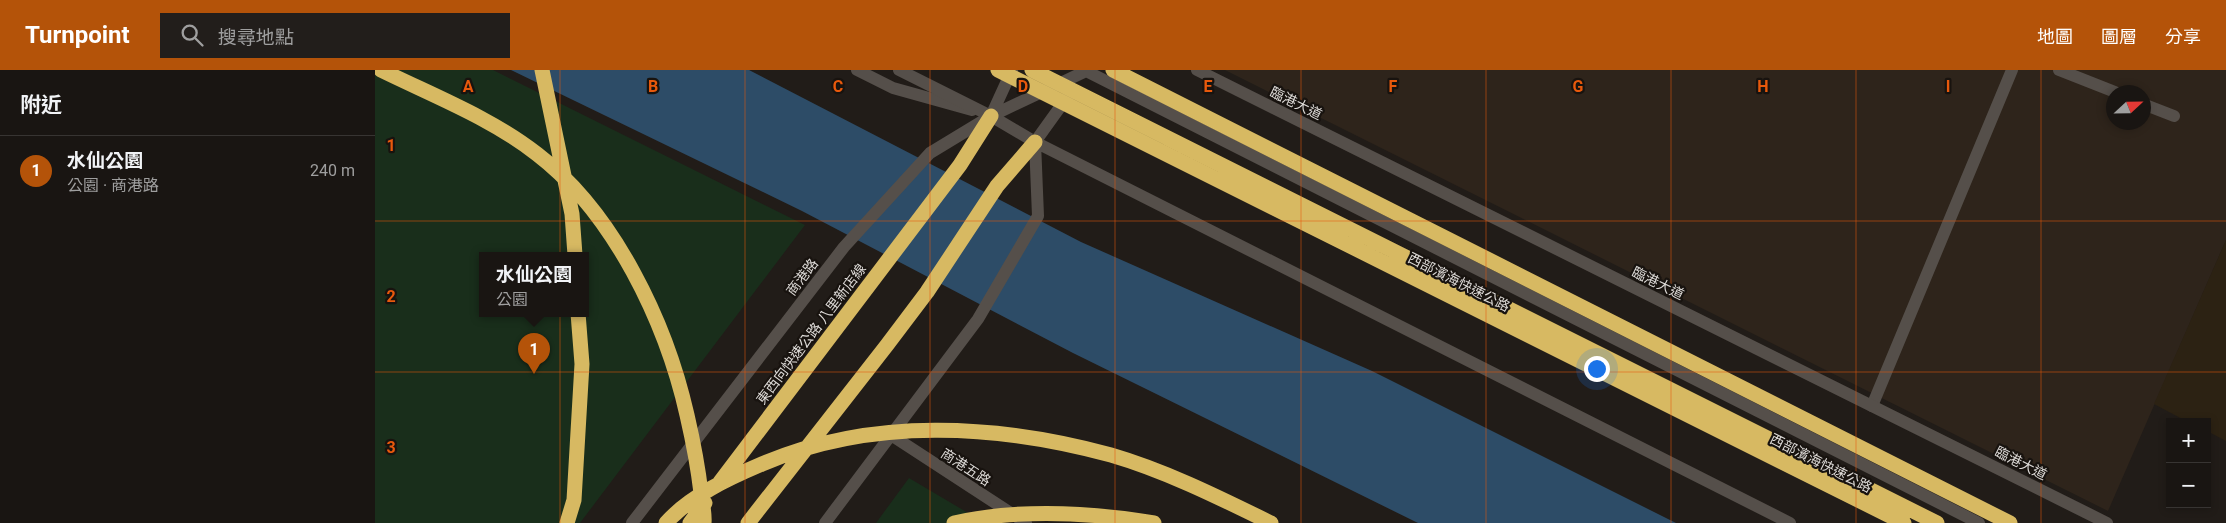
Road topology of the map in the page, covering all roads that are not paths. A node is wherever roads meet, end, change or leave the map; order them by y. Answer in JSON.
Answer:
{"nodes":[{"id":1,"x":381,"y":70,"type":"edge"},
{"id":2,"x":542,"y":70,"type":"edge"},
{"id":3,"x":857,"y":70,"type":"edge"},
{"id":4,"x":899,"y":70,"type":"edge"},
{"id":5,"x":998,"y":70,"type":"edge"},
{"id":6,"x":1012,"y":70,"type":"edge"},
{"id":7,"x":1031,"y":70,"type":"edge"},
{"id":8,"x":1086,"y":70,"type":"edge"},
{"id":9,"x":1113,"y":70,"type":"edge"},
{"id":10,"x":1197,"y":70,"type":"edge"},
{"id":11,"x":2012,"y":70,"type":"edge"},
{"id":12,"x":2059,"y":70,"type":"edge"},
{"id":13,"x":2106,"y":88,"type":"edge"},
{"id":14,"x":2151,"y":107,"type":"edge"},
{"id":15,"x":991,"y":116,"type":"junction"},
{"id":16,"x":2174,"y":116,"type":"dead end"},
{"id":17,"x":1035,"y":142,"type":"junction"},
{"id":18,"x":575,"y":252,"type":"edge"},
{"id":19,"x":578,"y":317,"type":"edge"},
{"id":20,"x":1872,"y":406,"type":"junction"},
{"id":21,"x":891,"y":435,"type":"junction"},
{"id":22,"x":567,"y":523,"type":"edge"},
{"id":23,"x":632,"y":523,"type":"edge"},
{"id":24,"x":666,"y":523,"type":"edge"},
{"id":25,"x":690,"y":523,"type":"edge"},
{"id":26,"x":704,"y":523,"type":"edge"},
{"id":27,"x":747,"y":523,"type":"edge"},
{"id":28,"x":825,"y":523,"type":"edge"},
{"id":29,"x":954,"y":523,"type":"edge"},
{"id":30,"x":1026,"y":523,"type":"edge"},
{"id":31,"x":1154,"y":523,"type":"edge"},
{"id":32,"x":1271,"y":523,"type":"edge"},
{"id":33,"x":1790,"y":523,"type":"edge"},
{"id":34,"x":1904,"y":523,"type":"edge"},
{"id":35,"x":1937,"y":523,"type":"edge"},
{"id":36,"x":1979,"y":523,"type":"edge"},
{"id":37,"x":2010,"y":523,"type":"edge"},
{"id":38,"x":2107,"y":523,"type":"edge"}],
"edges":[{"from":1,"to":26,"type":"highway"},
{"from":2,"to":18,"type":"highway"},
{"from":3,"to":15,"type":"street"},
{"from":4,"to":15,"type":"street"},
{"from":5,"to":34,"type":"highway","name":"西部濱海快速公路"},
{"from":6,"to":15,"type":"street"},
{"from":7,"to":35,"type":"highway"},
{"from":8,"to":15,"type":"street","name":"商港路"},
{"from":8,"to":17,"type":"street"},
{"from":8,"to":36,"type":"street"},
{"from":9,"to":37,"type":"highway"},
{"from":10,"to":20,"type":"street","name":"臨港大道"},
{"from":11,"to":20,"type":"street"},
{"from":12,"to":13,"type":"street"},
{"from":14,"to":16,"type":"street"},
{"from":15,"to":17,"type":"street"},
{"from":15,"to":23,"type":"street","name":"商港路"},
{"from":15,"to":25,"type":"highway","name":"東西向快速公路 八里新店線"},
{"from":17,"to":21,"type":"street"},
{"from":17,"to":27,"type":"highway"},
{"from":17,"to":33,"type":"street"},
{"from":19,"to":22,"type":"highway"},
{"from":20,"to":38,"type":"street","name":"臨港大道"},
{"from":21,"to":28,"type":"street"},
{"from":21,"to":30,"type":"street","name":"商港五路"},
{"from":24,"to":32,"type":"highway"},
{"from":29,"to":31,"type":"highway"}]}
